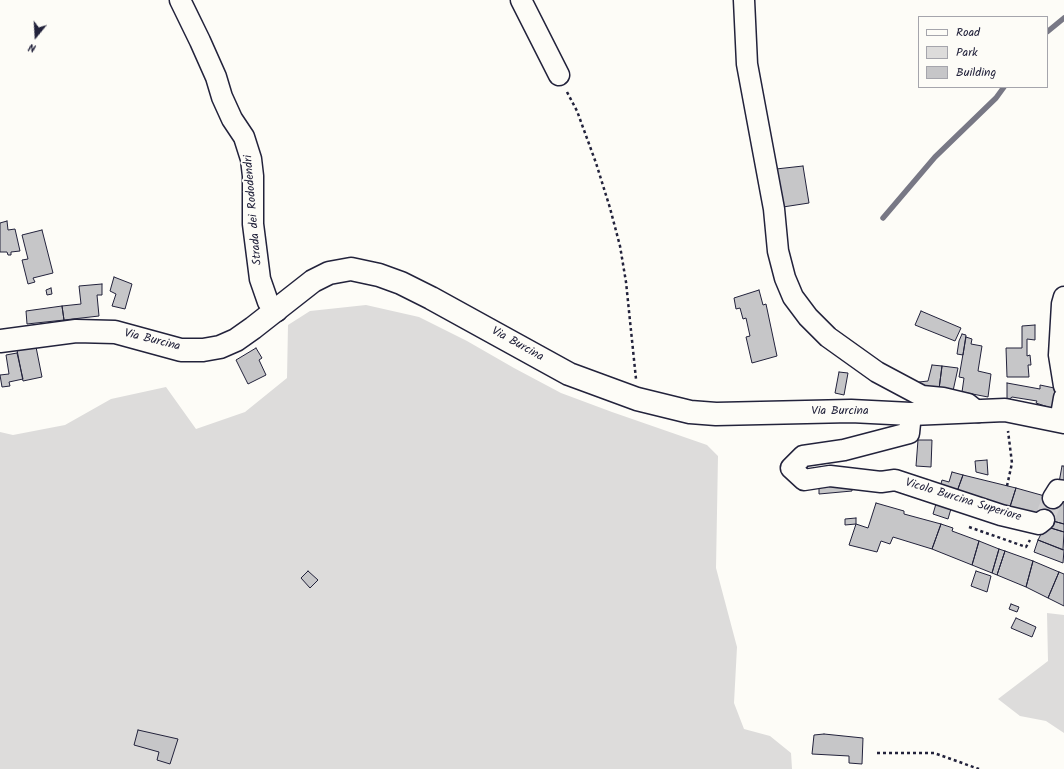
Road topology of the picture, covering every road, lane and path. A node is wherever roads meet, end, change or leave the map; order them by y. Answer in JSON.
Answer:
{"nodes":[{"id":1,"x":180,"y":0,"type":"edge"},
{"id":2,"x":521,"y":0,"type":"edge"},
{"id":3,"x":744,"y":0,"type":"edge"},
{"id":4,"x":559,"y":75,"type":"joint"},
{"id":5,"x":1063,"y":302,"type":"edge"},
{"id":6,"x":277,"y":311,"type":"junction"},
{"id":7,"x":0,"y":341,"type":"edge"},
{"id":8,"x":1064,"y":386,"type":"edge"},
{"id":9,"x":1064,"y":398,"type":"edge"},
{"id":10,"x":637,"y":399,"type":"junction"},
{"id":11,"x":1005,"y":410,"type":"junction"},
{"id":12,"x":978,"y":412,"type":"junction"},
{"id":13,"x":911,"y":414,"type":"junction"},
{"id":14,"x":1062,"y":421,"type":"edge"},
{"id":15,"x":1008,"y":486,"type":"dead end"},
{"id":16,"x":1044,"y":520,"type":"dead end"},
{"id":17,"x":876,"y":753,"type":"dead end"},
{"id":18,"x":979,"y":769,"type":"edge"}],
"edges":[{"from":1,"to":6,"type":"street","name":"Strada dei Rododendri"},
{"from":2,"to":4,"type":"street"},
{"from":3,"to":12,"type":"street"},
{"from":4,"to":10,"type":"path"},
{"from":5,"to":8,"type":"street"},
{"from":6,"to":7,"type":"street","name":"Via Burcina"},
{"from":6,"to":10,"type":"street","name":"Via Burcina"},
{"from":9,"to":14,"type":"street"},
{"from":10,"to":13,"type":"street","name":"Via Burcina"},
{"from":11,"to":12,"type":"street","name":"Via Burcina"},
{"from":11,"to":14,"type":"street","name":"Via Burcina"},
{"from":11,"to":15,"type":"path"},
{"from":12,"to":13,"type":"street","name":"Via Burcina"},
{"from":13,"to":16,"type":"street","name":"Vicolo Burcina Superiore"},
{"from":17,"to":18,"type":"path"}]}
